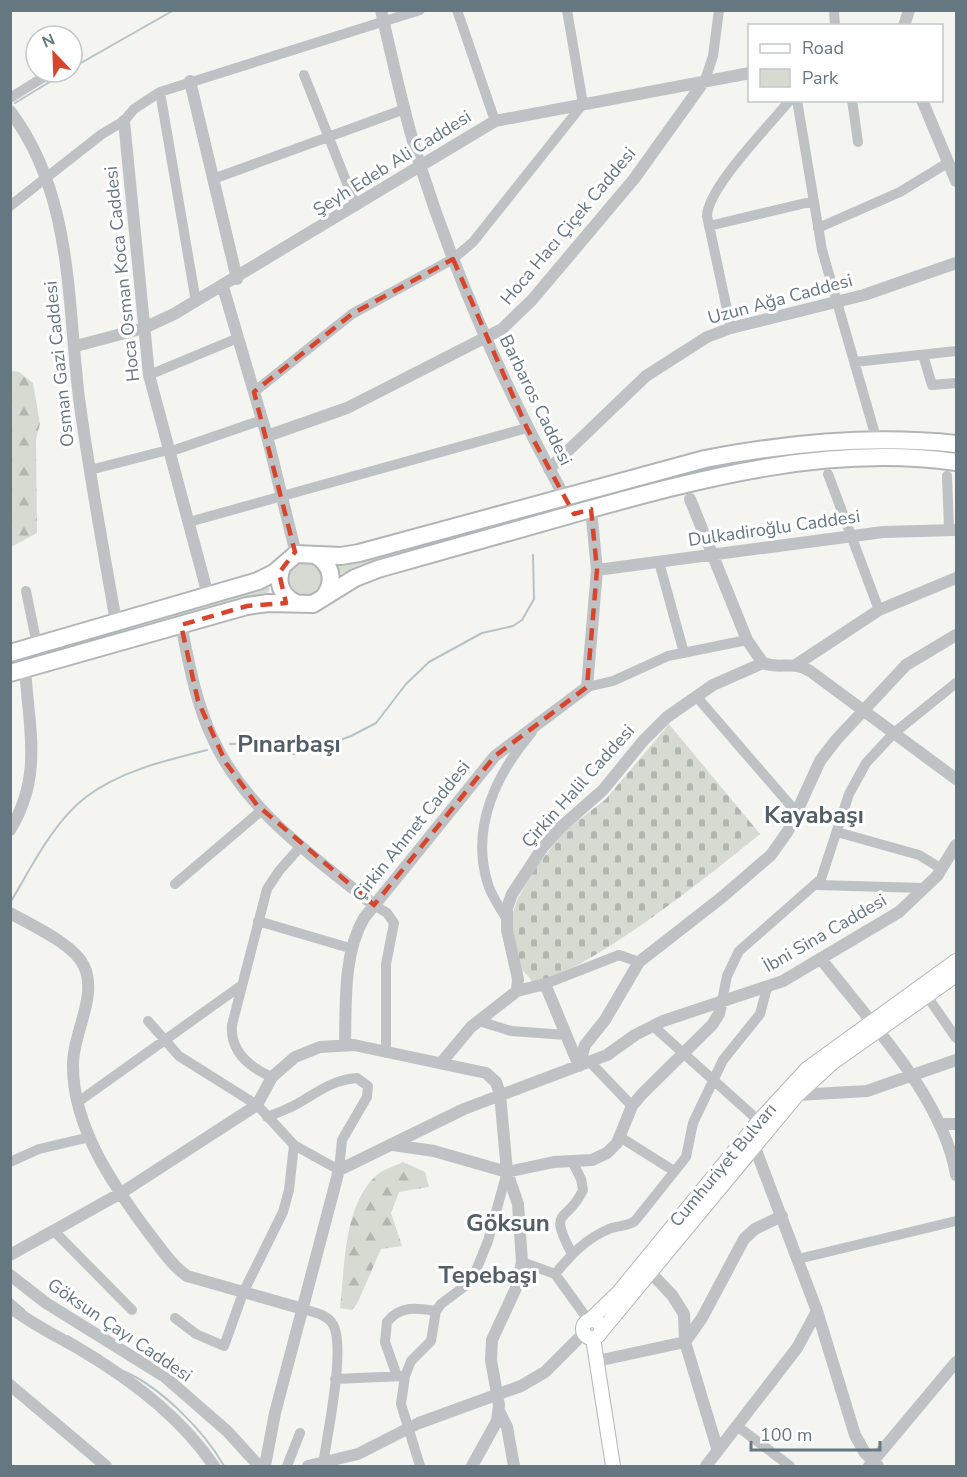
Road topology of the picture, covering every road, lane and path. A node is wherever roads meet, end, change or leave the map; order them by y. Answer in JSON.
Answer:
{"nodes":[{"id":1,"x":420,"y":10,"type":"edge"},
{"id":2,"x":457,"y":10,"type":"edge"},
{"id":3,"x":567,"y":10,"type":"edge"},
{"id":4,"x":719,"y":10,"type":"edge"},
{"id":5,"x":382,"y":16,"type":"edge"},
{"id":6,"x":748,"y":73,"type":"edge"},
{"id":7,"x":304,"y":75,"type":"dead end"},
{"id":8,"x":705,"y":80,"type":"junction"},
{"id":9,"x":190,"y":81,"type":"junction"},
{"id":10,"x":33,"y":84,"type":"edge"},
{"id":11,"x":160,"y":92,"type":"junction"},
{"id":12,"x":10,"y":98,"type":"edge"},
{"id":13,"x":788,"y":102,"type":"edge"},
{"id":14,"x":797,"y":102,"type":"edge"},
{"id":15,"x":852,"y":102,"type":"edge"},
{"id":16,"x":922,"y":102,"type":"edge"},
{"id":17,"x":583,"y":104,"type":"junction"},
{"id":18,"x":405,"y":109,"type":"junction"},
{"id":19,"x":10,"y":111,"type":"edge"},
{"id":20,"x":123,"y":121,"type":"junction"},
{"id":21,"x":495,"y":122,"type":"junction"},
{"id":22,"x":329,"y":137,"type":"junction"},
{"id":23,"x":858,"y":142,"type":"dead end"},
{"id":24,"x":949,"y":162,"type":"junction"},
{"id":25,"x":420,"y":166,"type":"junction"},
{"id":26,"x":47,"y":177,"type":"junction"},
{"id":27,"x":213,"y":179,"type":"junction"},
{"id":28,"x":957,"y":181,"type":"edge"},
{"id":29,"x":814,"y":201,"type":"junction"},
{"id":30,"x":10,"y":206,"type":"edge"},
{"id":31,"x":356,"y":206,"type":"junction"},
{"id":32,"x":709,"y":226,"type":"junction"},
{"id":33,"x":818,"y":228,"type":"junction"},
{"id":34,"x":453,"y":260,"type":"junction"},
{"id":35,"x":957,"y":262,"type":"edge"},
{"id":36,"x":237,"y":279,"type":"junction"},
{"id":37,"x":223,"y":287,"type":"junction"},
{"id":38,"x":196,"y":302,"type":"junction"},
{"id":39,"x":838,"y":302,"type":"junction"},
{"id":40,"x":144,"y":328,"type":"junction"},
{"id":41,"x":730,"y":328,"type":"junction"},
{"id":42,"x":238,"y":338,"type":"junction"},
{"id":43,"x":485,"y":339,"type":"junction"},
{"id":44,"x":76,"y":346,"type":"junction"},
{"id":45,"x":957,"y":351,"type":"edge"},
{"id":46,"x":923,"y":355,"type":"junction"},
{"id":47,"x":855,"y":362,"type":"junction"},
{"id":48,"x":150,"y":375,"type":"junction"},
{"id":49,"x":957,"y":383,"type":"edge"},
{"id":50,"x":254,"y":392,"type":"junction"},
{"id":51,"x":262,"y":420,"type":"junction"},
{"id":52,"x":527,"y":428,"type":"junction"},
{"id":53,"x":267,"y":436,"type":"junction"},
{"id":54,"x":877,"y":441,"type":"junction"},
{"id":55,"x":957,"y":444,"type":"edge"},
{"id":56,"x":168,"y":451,"type":"junction"},
{"id":57,"x":957,"y":462,"type":"edge"},
{"id":58,"x":549,"y":469,"type":"junction"},
{"id":59,"x":90,"y":470,"type":"junction"},
{"id":60,"x":828,"y":474,"type":"dead end"},
{"id":61,"x":947,"y":476,"type":"dead end"},
{"id":62,"x":282,"y":496,"type":"junction"},
{"id":63,"x":564,"y":496,"type":"junction"},
{"id":64,"x":690,"y":499,"type":"dead end"},
{"id":65,"x":591,"y":509,"type":"junction"},
{"id":66,"x":189,"y":522,"type":"junction"},
{"id":67,"x":953,"y":529,"type":"edge"},
{"id":68,"x":849,"y":536,"type":"junction"},
{"id":69,"x":296,"y":554,"type":"junction"},
{"id":70,"x":712,"y":554,"type":"junction"},
{"id":71,"x":315,"y":555,"type":"junction"},
{"id":72,"x":659,"y":562,"type":"junction"},
{"id":73,"x":282,"y":567,"type":"junction"},
{"id":74,"x":597,"y":570,"type":"junction"},
{"id":75,"x":957,"y":578,"type":"edge"},
{"id":76,"x":26,"y":591,"type":"dead end"},
{"id":77,"x":208,"y":595,"type":"junction"},
{"id":78,"x":322,"y":598,"type":"junction"},
{"id":79,"x":296,"y":603,"type":"junction"},
{"id":80,"x":879,"y":610,"type":"junction"},
{"id":81,"x":116,"y":622,"type":"junction"},
{"id":82,"x":181,"y":625,"type":"junction"},
{"id":83,"x":957,"y":634,"type":"edge"},
{"id":84,"x":747,"y":640,"type":"junction"},
{"id":85,"x":37,"y":645,"type":"junction"},
{"id":86,"x":10,"y":652,"type":"edge"},
{"id":87,"x":684,"y":653,"type":"junction"},
{"id":88,"x":763,"y":663,"type":"junction"},
{"id":89,"x":798,"y":664,"type":"junction"},
{"id":90,"x":18,"y":671,"type":"edge"},
{"id":91,"x":957,"y":683,"type":"edge"},
{"id":92,"x":587,"y":687,"type":"junction"},
{"id":93,"x":696,"y":696,"type":"junction"},
{"id":94,"x":863,"y":709,"type":"junction"},
{"id":95,"x":538,"y":725,"type":"junction"},
{"id":96,"x":894,"y":733,"type":"junction"},
{"id":97,"x":957,"y":779,"type":"edge"},
{"id":98,"x":262,"y":810,"type":"junction"},
{"id":99,"x":796,"y":813,"type":"junction"},
{"id":100,"x":10,"y":830,"type":"edge"},
{"id":101,"x":837,"y":832,"type":"junction"},
{"id":102,"x":957,"y":845,"type":"edge"},
{"id":103,"x":301,"y":846,"type":"junction"},
{"id":104,"x":942,"y":869,"type":"junction"},
{"id":105,"x":175,"y":884,"type":"dead end"},
{"id":106,"x":817,"y":885,"type":"junction"},
{"id":107,"x":924,"y":888,"type":"junction"},
{"id":108,"x":374,"y":905,"type":"junction"},
{"id":109,"x":10,"y":913,"type":"edge"},
{"id":110,"x":506,"y":918,"type":"junction"},
{"id":111,"x":258,"y":921,"type":"junction"},
{"id":112,"x":353,"y":949,"type":"junction"},
{"id":113,"x":821,"y":959,"type":"junction"},
{"id":114,"x":957,"y":961,"type":"edge"},
{"id":115,"x":639,"y":962,"type":"junction"},
{"id":116,"x":957,"y":975,"type":"edge"},
{"id":117,"x":545,"y":984,"type":"junction"},
{"id":118,"x":242,"y":985,"type":"junction"},
{"id":119,"x":767,"y":988,"type":"junction"},
{"id":120,"x":518,"y":991,"type":"junction"},
{"id":121,"x":927,"y":996,"type":"junction"},
{"id":122,"x":722,"y":1000,"type":"junction"},
{"id":123,"x":148,"y":1021,"type":"dead end"},
{"id":124,"x":479,"y":1021,"type":"junction"},
{"id":125,"x":652,"y":1026,"type":"junction"},
{"id":126,"x":873,"y":1027,"type":"junction"},
{"id":127,"x":955,"y":1032,"type":"edge"},
{"id":128,"x":566,"y":1035,"type":"junction"},
{"id":129,"x":163,"y":1040,"type":"junction"},
{"id":130,"x":345,"y":1044,"type":"junction"},
{"id":131,"x":386,"y":1052,"type":"junction"},
{"id":132,"x":684,"y":1054,"type":"junction"},
{"id":133,"x":957,"y":1060,"type":"edge"},
{"id":134,"x":441,"y":1063,"type":"junction"},
{"id":135,"x":584,"y":1064,"type":"junction"},
{"id":136,"x":910,"y":1076,"type":"junction"},
{"id":137,"x":272,"y":1077,"type":"junction"},
{"id":138,"x":713,"y":1081,"type":"junction"},
{"id":139,"x":500,"y":1094,"type":"junction"},
{"id":140,"x":797,"y":1095,"type":"junction"},
{"id":141,"x":78,"y":1102,"type":"junction"},
{"id":142,"x":257,"y":1106,"type":"junction"},
{"id":143,"x":632,"y":1106,"type":"junction"},
{"id":144,"x":267,"y":1117,"type":"junction"},
{"id":145,"x":759,"y":1121,"type":"junction"},
{"id":146,"x":941,"y":1124,"type":"junction"},
{"id":147,"x":957,"y":1124,"type":"edge"},
{"id":148,"x":90,"y":1137,"type":"junction"},
{"id":149,"x":620,"y":1137,"type":"junction"},
{"id":150,"x":294,"y":1145,"type":"junction"},
{"id":151,"x":392,"y":1145,"type":"junction"},
{"id":152,"x":754,"y":1145,"type":"junction"},
{"id":153,"x":572,"y":1161,"type":"junction"},
{"id":154,"x":10,"y":1162,"type":"edge"},
{"id":155,"x":339,"y":1170,"type":"junction"},
{"id":156,"x":674,"y":1171,"type":"junction"},
{"id":157,"x":507,"y":1172,"type":"junction"},
{"id":158,"x":957,"y":1175,"type":"edge"},
{"id":159,"x":121,"y":1193,"type":"junction"},
{"id":160,"x":782,"y":1216,"type":"junction"},
{"id":161,"x":957,"y":1221,"type":"edge"},
{"id":162,"x":53,"y":1230,"type":"junction"},
{"id":163,"x":572,"y":1254,"type":"junction"},
{"id":164,"x":10,"y":1255,"type":"edge"},
{"id":165,"x":798,"y":1258,"type":"junction"},
{"id":166,"x":522,"y":1262,"type":"junction"},
{"id":167,"x":649,"y":1271,"type":"junction"},
{"id":168,"x":555,"y":1274,"type":"junction"},
{"id":169,"x":10,"y":1275,"type":"edge"},
{"id":170,"x":243,"y":1293,"type":"junction"},
{"id":171,"x":10,"y":1307,"type":"edge"},
{"id":172,"x":303,"y":1309,"type":"junction"},
{"id":173,"x":132,"y":1310,"type":"dead end"},
{"id":174,"x":436,"y":1311,"type":"junction"},
{"id":175,"x":817,"y":1311,"type":"junction"},
{"id":176,"x":175,"y":1318,"type":"dead end"},
{"id":177,"x":592,"y":1331,"type":"junction"},
{"id":178,"x":685,"y":1342,"type":"junction"},
{"id":179,"x":597,"y":1361,"type":"junction"},
{"id":180,"x":957,"y":1362,"type":"edge"},
{"id":181,"x":401,"y":1376,"type":"junction"},
{"id":182,"x":335,"y":1379,"type":"junction"},
{"id":183,"x":10,"y":1385,"type":"edge"},
{"id":184,"x":498,"y":1396,"type":"junction"},
{"id":185,"x":499,"y":1411,"type":"junction"},
{"id":186,"x":737,"y":1426,"type":"junction"},
{"id":187,"x":408,"y":1428,"type":"junction"},
{"id":188,"x":300,"y":1433,"type":"dead end"},
{"id":189,"x":718,"y":1451,"type":"junction"},
{"id":190,"x":323,"y":1464,"type":"junction"},
{"id":191,"x":873,"y":1465,"type":"edge"},
{"id":192,"x":106,"y":1467,"type":"edge"},
{"id":193,"x":214,"y":1467,"type":"edge"},
{"id":194,"x":259,"y":1467,"type":"edge"},
{"id":195,"x":265,"y":1467,"type":"edge"},
{"id":196,"x":287,"y":1467,"type":"edge"},
{"id":197,"x":308,"y":1467,"type":"edge"},
{"id":198,"x":420,"y":1467,"type":"edge"},
{"id":199,"x":472,"y":1467,"type":"edge"},
{"id":200,"x":514,"y":1467,"type":"edge"},
{"id":201,"x":613,"y":1467,"type":"edge"},
{"id":202,"x":706,"y":1467,"type":"edge"},
{"id":203,"x":790,"y":1467,"type":"edge"}],
"edges":[{"from":1,"to":5,"type":"street"},
{"from":2,"to":21,"type":"street"},
{"from":3,"to":17,"type":"street"},
{"from":4,"to":8,"type":"street"},
{"from":5,"to":9,"type":"street"},
{"from":5,"to":18,"type":"street","name":"Barbaros Caddesi"},
{"from":6,"to":8,"type":"street","name":"Şeyh Edeb Ali Caddesi"},
{"from":7,"to":22,"type":"street"},
{"from":8,"to":17,"type":"street","name":"Şeyh Edeb Ali Caddesi"},
{"from":8,"to":43,"type":"street","name":"Hoca Hacı Çiçek Caddesi"},
{"from":9,"to":11,"type":"street"},
{"from":9,"to":27,"type":"street"},
{"from":10,"to":12,"type":"street"},
{"from":11,"to":20,"type":"street"},
{"from":11,"to":38,"type":"street"},
{"from":13,"to":32,"type":"street"},
{"from":14,"to":29,"type":"street"},
{"from":15,"to":23,"type":"street"},
{"from":16,"to":24,"type":"street"},
{"from":17,"to":21,"type":"street","name":"Şeyh Edeb Ali Caddesi"},
{"from":17,"to":34,"type":"street"},
{"from":18,"to":22,"type":"street"},
{"from":18,"to":25,"type":"street","name":"Barbaros Caddesi"},
{"from":19,"to":26,"type":"street","name":"Osman Gazi Caddesi"},
{"from":20,"to":26,"type":"street"},
{"from":20,"to":40,"type":"street","name":"Hoca Osman Koca Caddesi"},
{"from":21,"to":25,"type":"street","name":"Şeyh Edeb Ali Caddesi"},
{"from":22,"to":27,"type":"street"},
{"from":22,"to":31,"type":"street"},
{"from":24,"to":28,"type":"street"},
{"from":24,"to":33,"type":"street"},
{"from":25,"to":31,"type":"street","name":"Şeyh Edeb Ali Caddesi"},
{"from":25,"to":34,"type":"street","name":"Barbaros Caddesi"},
{"from":26,"to":30,"type":"street"},
{"from":26,"to":44,"type":"street","name":"Osman Gazi Caddesi"},
{"from":27,"to":36,"type":"street"},
{"from":29,"to":32,"type":"street"},
{"from":29,"to":33,"type":"street"},
{"from":31,"to":36,"type":"street","name":"Şeyh Edeb Ali Caddesi"},
{"from":32,"to":41,"type":"street"},
{"from":33,"to":39,"type":"street"},
{"from":34,"to":43,"type":"street","name":"Barbaros Caddesi"},
{"from":34,"to":50,"type":"street"},
{"from":35,"to":39,"type":"street","name":"Uzun Ağa Caddesi"},
{"from":36,"to":37,"type":"street","name":"Şeyh Edeb Ali Caddesi"},
{"from":37,"to":38,"type":"street","name":"Şeyh Edeb Ali Caddesi"},
{"from":37,"to":42,"type":"street"},
{"from":38,"to":40,"type":"street","name":"Şeyh Edeb Ali Caddesi"},
{"from":39,"to":41,"type":"street","name":"Uzun Ağa Caddesi"},
{"from":39,"to":47,"type":"street"},
{"from":40,"to":44,"type":"street","name":"Şeyh Edeb Ali Caddesi"},
{"from":40,"to":48,"type":"street","name":"Hoca Osman Koca Caddesi"},
{"from":41,"to":58,"type":"street","name":"Uzun Ağa Caddesi"},
{"from":42,"to":48,"type":"street"},
{"from":42,"to":50,"type":"street"},
{"from":43,"to":52,"type":"street","name":"Barbaros Caddesi"},
{"from":43,"to":53,"type":"street","name":"Hoca Hacı Çiçek Caddesi"},
{"from":44,"to":59,"type":"street","name":"Osman Gazi Caddesi"},
{"from":45,"to":46,"type":"street"},
{"from":46,"to":47,"type":"street"},
{"from":46,"to":49,"type":"street"},
{"from":47,"to":54,"type":"street"},
{"from":48,"to":56,"type":"street","name":"Hoca Osman Koca Caddesi"},
{"from":50,"to":51,"type":"street"},
{"from":51,"to":53,"type":"street"},
{"from":51,"to":56,"type":"street"},
{"from":52,"to":58,"type":"street","name":"Barbaros Caddesi"},
{"from":52,"to":62,"type":"street"},
{"from":53,"to":62,"type":"street"},
{"from":54,"to":55,"type":"highway"},
{"from":54,"to":63,"type":"highway"},
{"from":56,"to":59,"type":"street"},
{"from":56,"to":66,"type":"street","name":"Hoca Osman Koca Caddesi"},
{"from":57,"to":65,"type":"highway"},
{"from":58,"to":63,"type":"street","name":"Barbaros Caddesi"},
{"from":59,"to":81,"type":"street","name":"Osman Gazi Caddesi"},
{"from":60,"to":68,"type":"street"},
{"from":61,"to":67,"type":"street"},
{"from":62,"to":66,"type":"street"},
{"from":62,"to":69,"type":"street"},
{"from":63,"to":71,"type":"highway"},
{"from":64,"to":70,"type":"street"},
{"from":65,"to":74,"type":"street"},
{"from":65,"to":78,"type":"highway"},
{"from":66,"to":77,"type":"street","name":"Hoca Osman Koca Caddesi"},
{"from":67,"to":68,"type":"street","name":"Dulkadiroğlu Caddesi"},
{"from":68,"to":70,"type":"street","name":"Dulkadiroğlu Caddesi"},
{"from":68,"to":80,"type":"street"},
{"from":69,"to":71,"type":"highway"},
{"from":69,"to":73,"type":"highway"},
{"from":70,"to":72,"type":"street","name":"Dulkadiroğlu Caddesi"},
{"from":70,"to":84,"type":"street"},
{"from":71,"to":78,"type":"highway"},
{"from":72,"to":74,"type":"street","name":"Dulkadiroğlu Caddesi"},
{"from":72,"to":87,"type":"street"},
{"from":73,"to":77,"type":"highway"},
{"from":73,"to":79,"type":"highway"},
{"from":74,"to":92,"type":"street"},
{"from":75,"to":80,"type":"street"},
{"from":76,"to":85,"type":"street"},
{"from":77,"to":81,"type":"highway"},
{"from":78,"to":79,"type":"highway"},
{"from":79,"to":82,"type":"highway"},
{"from":80,"to":89,"type":"street"},
{"from":81,"to":85,"type":"highway"},
{"from":82,"to":90,"type":"highway"},
{"from":82,"to":98,"type":"street"},
{"from":83,"to":94,"type":"street"},
{"from":84,"to":87,"type":"street"},
{"from":84,"to":88,"type":"street"},
{"from":85,"to":86,"type":"highway"},
{"from":87,"to":92,"type":"street"},
{"from":88,"to":89,"type":"street"},
{"from":88,"to":93,"type":"street","name":"Çirkin Halil Caddesi"},
{"from":89,"to":94,"type":"street"},
{"from":90,"to":100,"type":"street"},
{"from":91,"to":96,"type":"street"},
{"from":92,"to":95,"type":"street","name":"Çirkin Ahmet Caddesi"},
{"from":93,"to":99,"type":"street"},
{"from":93,"to":110,"type":"street","name":"Çirkin Halil Caddesi"},
{"from":94,"to":96,"type":"street"},
{"from":94,"to":99,"type":"street"},
{"from":95,"to":108,"type":"street","name":"Çirkin Ahmet Caddesi"},
{"from":95,"to":110,"type":"street"},
{"from":96,"to":97,"type":"street"},
{"from":96,"to":101,"type":"street"},
{"from":98,"to":103,"type":"street"},
{"from":98,"to":105,"type":"street"},
{"from":99,"to":115,"type":"street"},
{"from":101,"to":104,"type":"street"},
{"from":101,"to":106,"type":"street"},
{"from":102,"to":104,"type":"street","name":"İbni Sina Caddesi"},
{"from":103,"to":108,"type":"street"},
{"from":103,"to":111,"type":"street"},
{"from":104,"to":107,"type":"street","name":"İbni Sina Caddesi"},
{"from":106,"to":107,"type":"street"},
{"from":106,"to":122,"type":"street"},
{"from":107,"to":113,"type":"street","name":"İbni Sina Caddesi"},
{"from":108,"to":112,"type":"street","name":"Çirkin Ahmet Caddesi"},
{"from":108,"to":131,"type":"street"},
{"from":109,"to":141,"type":"street"},
{"from":110,"to":120,"type":"street","name":"Çirkin Halil Caddesi"},
{"from":111,"to":112,"type":"street"},
{"from":111,"to":118,"type":"street"},
{"from":112,"to":130,"type":"street","name":"Çirkin Ahmet Caddesi"},
{"from":113,"to":119,"type":"street","name":"İbni Sina Caddesi"},
{"from":113,"to":126,"type":"street"},
{"from":114,"to":126,"type":"main road"},
{"from":115,"to":117,"type":"street"},
{"from":115,"to":135,"type":"street"},
{"from":116,"to":121,"type":"main road"},
{"from":117,"to":120,"type":"street"},
{"from":117,"to":128,"type":"street"},
{"from":118,"to":129,"type":"street"},
{"from":118,"to":137,"type":"street"},
{"from":119,"to":122,"type":"street","name":"İbni Sina Caddesi"},
{"from":119,"to":138,"type":"street"},
{"from":120,"to":124,"type":"street"},
{"from":121,"to":126,"type":"main road"},
{"from":121,"to":127,"type":"street"},
{"from":122,"to":125,"type":"street","name":"İbni Sina Caddesi"},
{"from":122,"to":132,"type":"street"},
{"from":123,"to":129,"type":"street"},
{"from":124,"to":128,"type":"street"},
{"from":124,"to":134,"type":"street"},
{"from":125,"to":132,"type":"street"},
{"from":125,"to":135,"type":"street","name":"İbni Sina Caddesi"},
{"from":126,"to":136,"type":"street"},
{"from":126,"to":140,"type":"main road","name":"Cumhuriyet Bulvarı"},
{"from":126,"to":145,"type":"main road","name":"Cumhuriyet Bulvarı"},
{"from":128,"to":135,"type":"street"},
{"from":129,"to":141,"type":"street"},
{"from":129,"to":142,"type":"street"},
{"from":130,"to":131,"type":"street"},
{"from":130,"to":137,"type":"street"},
{"from":131,"to":134,"type":"street"},
{"from":132,"to":138,"type":"street"},
{"from":132,"to":143,"type":"street"},
{"from":133,"to":136,"type":"street"},
{"from":134,"to":139,"type":"street"},
{"from":135,"to":139,"type":"street","name":"İbni Sina Caddesi"},
{"from":135,"to":143,"type":"street"},
{"from":136,"to":140,"type":"street"},
{"from":136,"to":146,"type":"street"},
{"from":137,"to":142,"type":"street"},
{"from":138,"to":145,"type":"street"},
{"from":138,"to":156,"type":"street"},
{"from":139,"to":151,"type":"street","name":"İbni Sina Caddesi"},
{"from":139,"to":157,"type":"street"},
{"from":140,"to":152,"type":"main road","name":"Cumhuriyet Bulvarı"},
{"from":141,"to":148,"type":"street"},
{"from":142,"to":144,"type":"street"},
{"from":142,"to":159,"type":"street"},
{"from":143,"to":149,"type":"street"},
{"from":144,"to":150,"type":"street"},
{"from":144,"to":155,"type":"street"},
{"from":145,"to":177,"type":"main road","name":"Cumhuriyet Bulvarı"},
{"from":146,"to":147,"type":"street"},
{"from":146,"to":158,"type":"street"},
{"from":148,"to":154,"type":"street"},
{"from":148,"to":159,"type":"street"},
{"from":149,"to":153,"type":"street"},
{"from":149,"to":156,"type":"street"},
{"from":150,"to":155,"type":"street"},
{"from":150,"to":170,"type":"street"},
{"from":151,"to":155,"type":"street","name":"İbni Sina Caddesi"},
{"from":151,"to":157,"type":"street"},
{"from":152,"to":160,"type":"street"},
{"from":152,"to":167,"type":"main road","name":"Cumhuriyet Bulvarı"},
{"from":153,"to":157,"type":"street"},
{"from":153,"to":163,"type":"street"},
{"from":155,"to":172,"type":"street"},
{"from":156,"to":163,"type":"street"},
{"from":157,"to":166,"type":"street"},
{"from":157,"to":174,"type":"street"},
{"from":159,"to":162,"type":"street"},
{"from":159,"to":170,"type":"street"},
{"from":160,"to":165,"type":"street"},
{"from":160,"to":178,"type":"street"},
{"from":161,"to":165,"type":"street"},
{"from":162,"to":164,"type":"street"},
{"from":162,"to":173,"type":"street"},
{"from":163,"to":168,"type":"street"},
{"from":165,"to":175,"type":"street"},
{"from":166,"to":168,"type":"street"},
{"from":166,"to":184,"type":"street"},
{"from":167,"to":177,"type":"main road","name":"Cumhuriyet Bulvarı"},
{"from":167,"to":178,"type":"street"},
{"from":168,"to":177,"type":"street"},
{"from":169,"to":194,"type":"street","name":"Göksun Çayı Caddesi"},
{"from":170,"to":172,"type":"street"},
{"from":170,"to":176,"type":"street"},
{"from":171,"to":193,"type":"street","name":"Göksun Çayı Caddesi"},
{"from":172,"to":182,"type":"street"},
{"from":172,"to":195,"type":"street"},
{"from":174,"to":181,"type":"street"},
{"from":174,"to":181,"type":"street"},
{"from":175,"to":186,"type":"street"},
{"from":175,"to":191,"type":"street"},
{"from":177,"to":179,"type":"main road"},
{"from":177,"to":184,"type":"street"},
{"from":178,"to":179,"type":"street"},
{"from":178,"to":189,"type":"street"},
{"from":179,"to":201,"type":"main road"},
{"from":180,"to":191,"type":"street"},
{"from":181,"to":182,"type":"street"},
{"from":181,"to":187,"type":"street"},
{"from":182,"to":190,"type":"street"},
{"from":183,"to":192,"type":"street"},
{"from":184,"to":185,"type":"street"},
{"from":184,"to":187,"type":"street"},
{"from":185,"to":199,"type":"street"},
{"from":185,"to":200,"type":"street"},
{"from":186,"to":189,"type":"street"},
{"from":186,"to":203,"type":"street"},
{"from":187,"to":190,"type":"street"},
{"from":187,"to":198,"type":"street"},
{"from":188,"to":196,"type":"street"},
{"from":189,"to":202,"type":"street"},
{"from":190,"to":197,"type":"street"}]}
